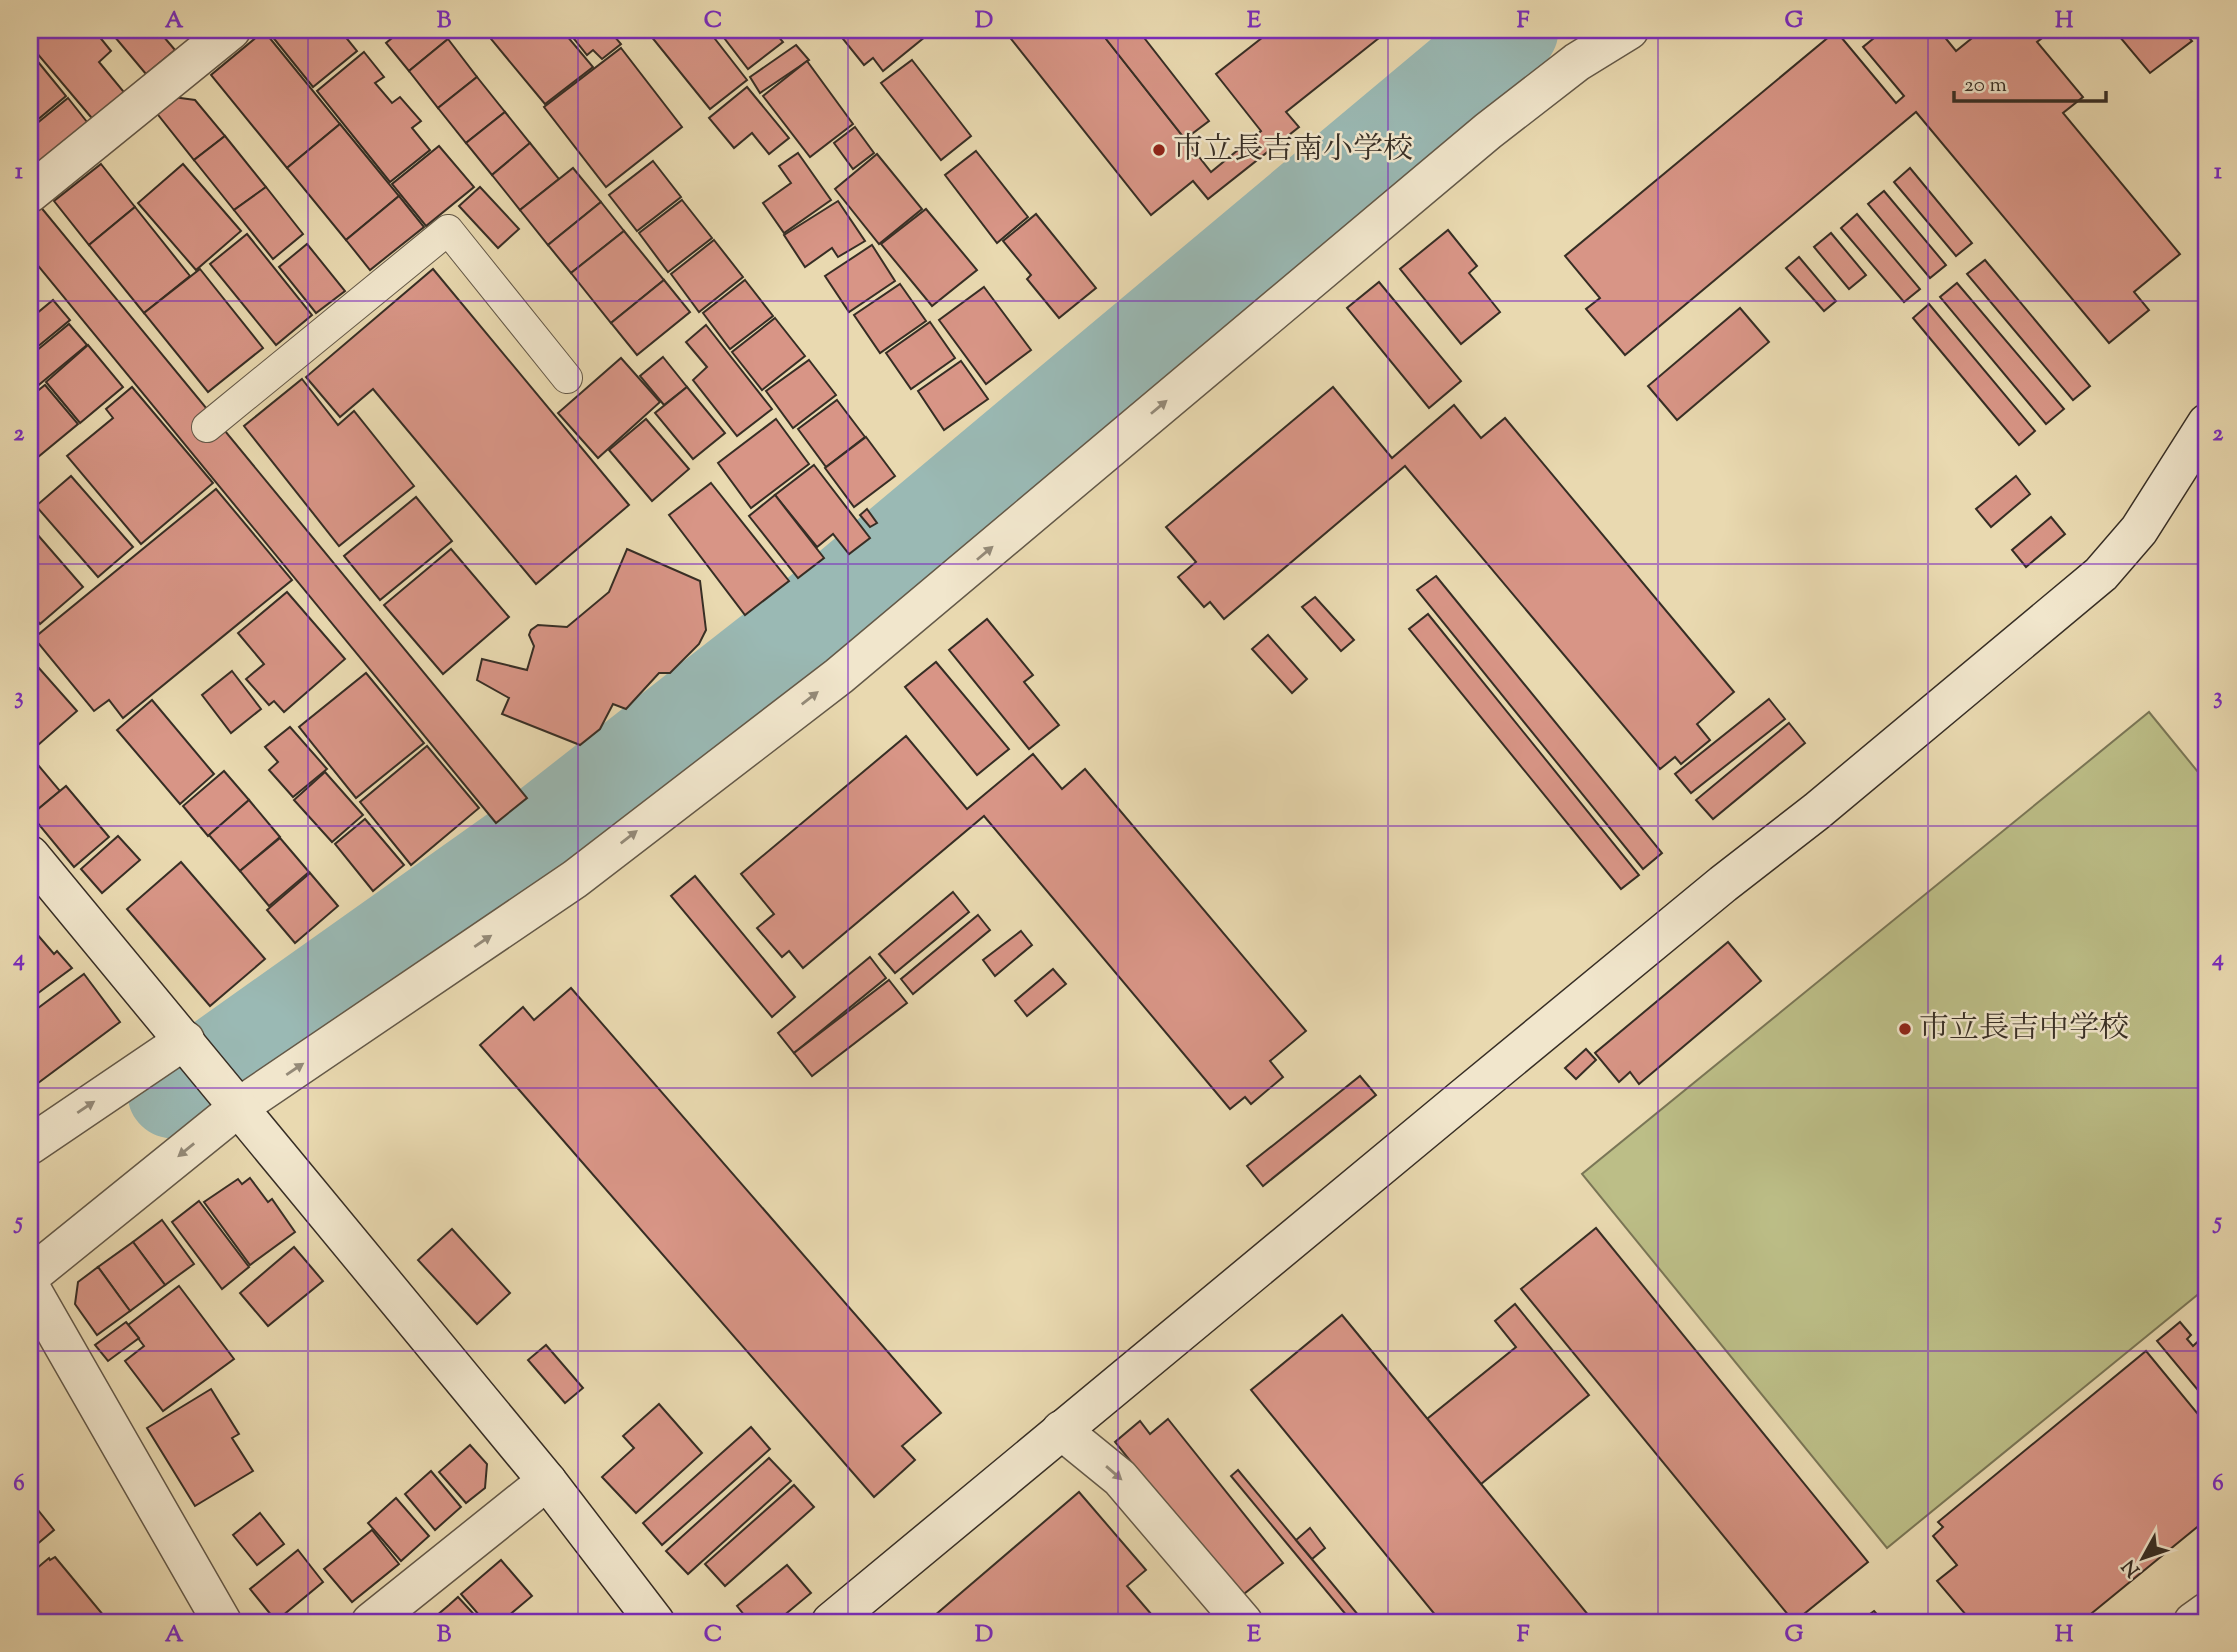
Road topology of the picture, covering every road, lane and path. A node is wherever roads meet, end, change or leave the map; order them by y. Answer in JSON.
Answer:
{"nodes":[{"id":1,"x":231,"y":30,"type":"edge"},
{"id":2,"x":1629,"y":30,"type":"edge"},
{"id":3,"x":30,"y":193,"type":"edge"},
{"id":4,"x":567,"y":378,"type":"dead end"},
{"id":5,"x":2207,"y":423,"type":"edge"},
{"id":6,"x":207,"y":427,"type":"dead end"},
{"id":7,"x":30,"y":855,"type":"edge"},
{"id":8,"x":185,"y":1040,"type":"junction"},
{"id":9,"x":239,"y":1107,"type":"junction"},
{"id":10,"x":30,"y":1145,"type":"edge"},
{"id":11,"x":30,"y":1276,"type":"edge"},
{"id":12,"x":30,"y":1287,"type":"edge"},
{"id":13,"x":1061,"y":1430,"type":"junction"},
{"id":14,"x":547,"y":1481,"type":"junction"},
{"id":15,"x":2207,"y":1612,"type":"edge"},
{"id":16,"x":222,"y":1622,"type":"edge"},
{"id":17,"x":371,"y":1622,"type":"edge"},
{"id":18,"x":655,"y":1622,"type":"edge"},
{"id":19,"x":831,"y":1622,"type":"edge"},
{"id":20,"x":1243,"y":1622,"type":"edge"},
{"id":21,"x":2193,"y":1622,"type":"edge"}],
"edges":[{"from":1,"to":3,"type":"street"},
{"from":9,"to":2,"type":"street","one_way":true},
{"from":4,"to":6,"type":"lane"},
{"from":5,"to":13,"type":"street"},
{"from":7,"to":8,"type":"street"},
{"from":8,"to":9,"type":"street"},
{"from":10,"to":8,"type":"street","one_way":true},
{"from":9,"to":11,"type":"street","one_way":true},
{"from":9,"to":14,"type":"street"},
{"from":12,"to":16,"type":"street"},
{"from":13,"to":19,"type":"street"},
{"from":13,"to":20,"type":"street","one_way":true},
{"from":14,"to":17,"type":"street"},
{"from":14,"to":18,"type":"street"},
{"from":15,"to":21,"type":"street"}]}
